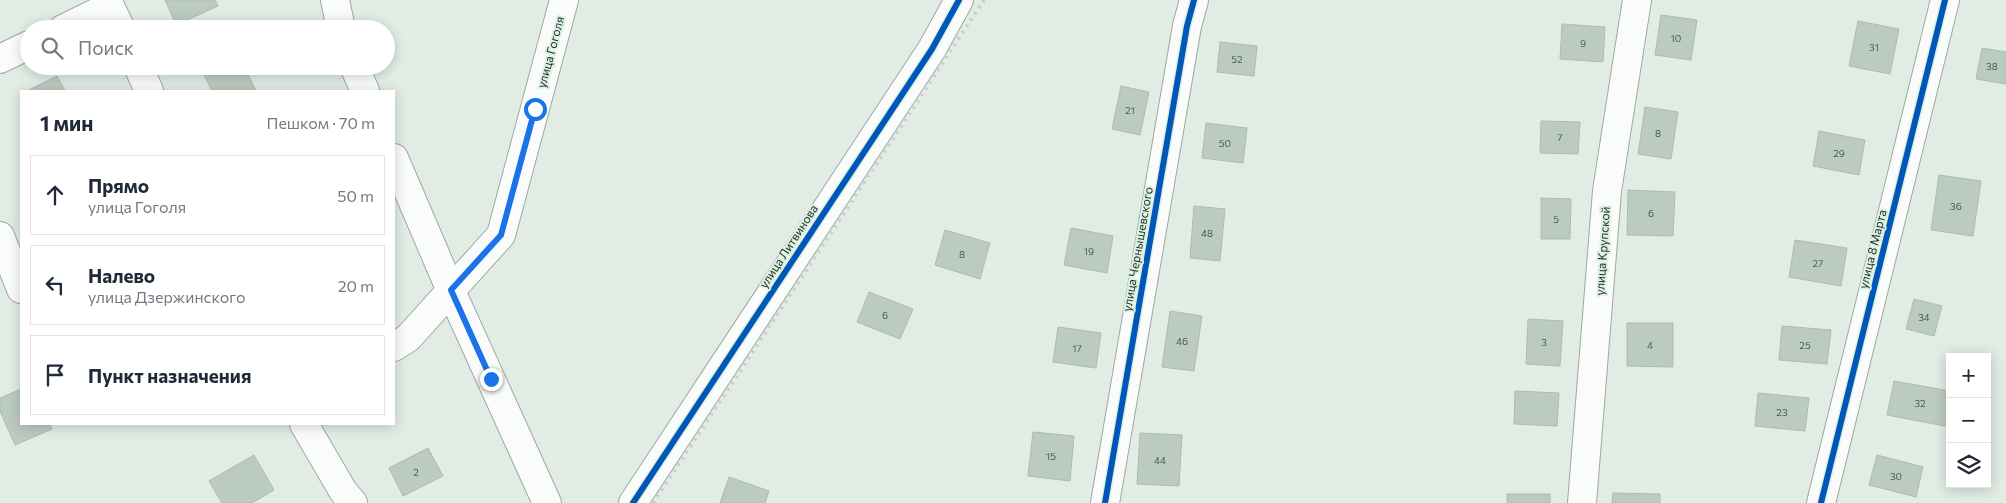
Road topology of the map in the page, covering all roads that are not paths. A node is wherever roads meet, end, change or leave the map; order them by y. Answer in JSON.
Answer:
{"nodes":[{"id":1,"x":335,"y":0,"type":"edge"},
{"id":2,"x":564,"y":0,"type":"edge"},
{"id":3,"x":959,"y":0,"type":"edge"},
{"id":4,"x":1194,"y":0,"type":"edge"},
{"id":5,"x":1637,"y":0,"type":"edge"},
{"id":6,"x":1945,"y":0,"type":"edge"},
{"id":7,"x":113,"y":12,"type":"edge"},
{"id":8,"x":89,"y":20,"type":"edge"},
{"id":9,"x":338,"y":20,"type":"edge"},
{"id":10,"x":20,"y":49,"type":"edge"},
{"id":11,"x":0,"y":59,"type":"edge"},
{"id":12,"x":142,"y":75,"type":"edge"},
{"id":13,"x":358,"y":75,"type":"edge"},
{"id":14,"x":149,"y":90,"type":"edge"},
{"id":15,"x":365,"y":90,"type":"edge"},
{"id":16,"x":395,"y":160,"type":"edge"},
{"id":17,"x":0,"y":236,"type":"edge"},
{"id":18,"x":20,"y":286,"type":"edge"},
{"id":19,"x":451,"y":290,"type":"junction"},
{"id":20,"x":395,"y":346,"type":"edge"},
{"id":21,"x":305,"y":425,"type":"edge"},
{"id":22,"x":353,"y":503,"type":"edge"},
{"id":23,"x":547,"y":503,"type":"edge"},
{"id":24,"x":632,"y":503,"type":"edge"},
{"id":25,"x":1105,"y":503,"type":"edge"},
{"id":26,"x":1582,"y":503,"type":"edge"},
{"id":27,"x":1821,"y":503,"type":"edge"}],
"edges":[{"from":1,"to":9,"type":"street"},
{"from":2,"to":19,"type":"street","name":"улица Гоголя"},
{"from":3,"to":24,"type":"street","name":"улица Литвинова"},
{"from":4,"to":25,"type":"street","name":"улица Чернышевского"},
{"from":5,"to":26,"type":"street","name":"улица Крупской"},
{"from":6,"to":27,"type":"street","name":"улица 8 Марта"},
{"from":7,"to":8,"type":"street"},
{"from":10,"to":11,"type":"street"},
{"from":12,"to":14,"type":"street"},
{"from":13,"to":15,"type":"street"},
{"from":16,"to":19,"type":"street"},
{"from":17,"to":18,"type":"street"},
{"from":19,"to":20,"type":"street","name":"улица Гоголя"},
{"from":19,"to":23,"type":"street"},
{"from":21,"to":22,"type":"street"}]}
